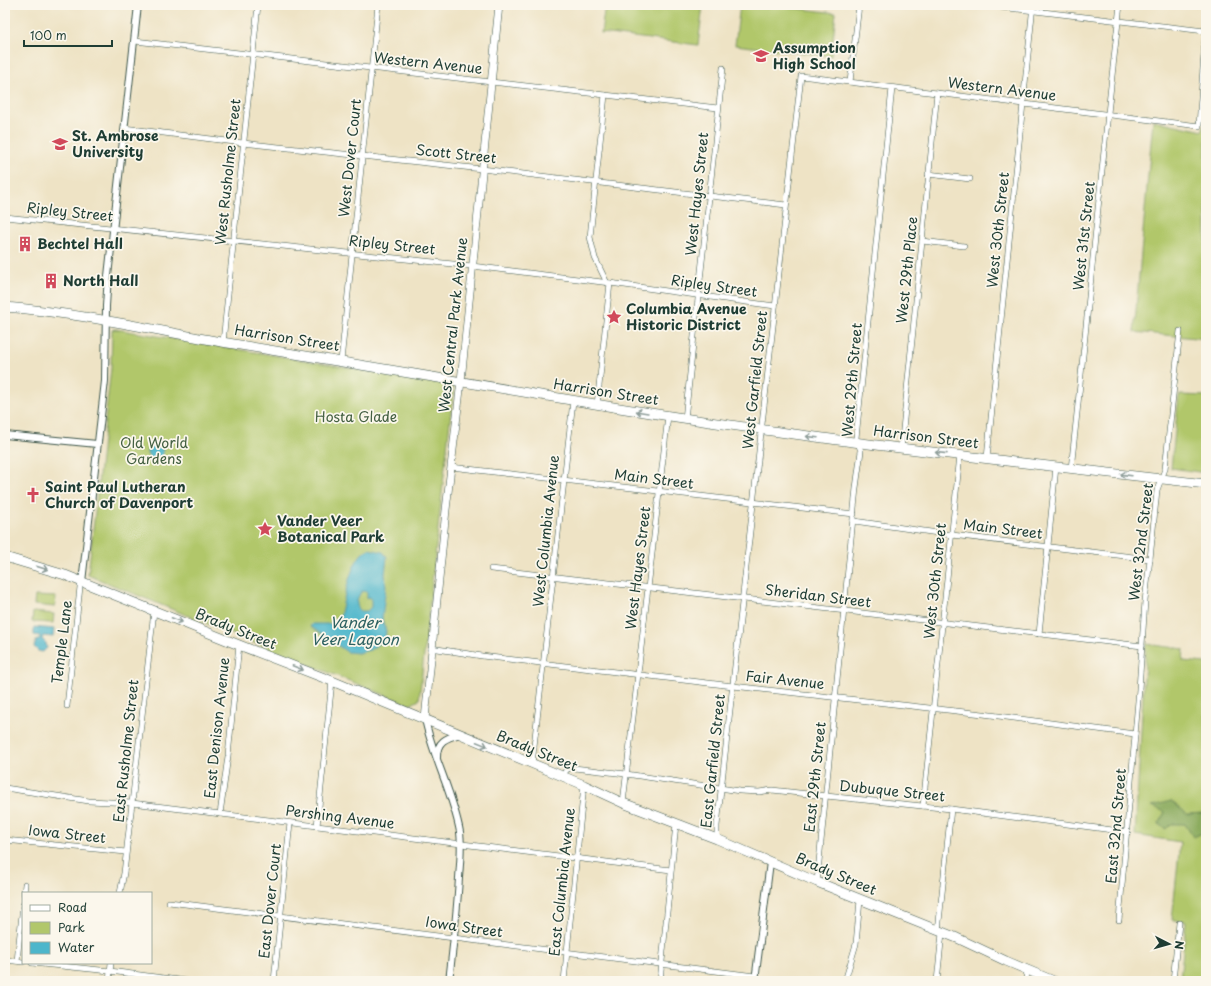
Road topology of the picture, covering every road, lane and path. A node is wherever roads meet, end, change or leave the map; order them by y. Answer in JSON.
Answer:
{"nodes":[{"id":1,"x":138,"y":5,"type":"edge"},
{"id":2,"x":258,"y":5,"type":"edge"},
{"id":3,"x":378,"y":5,"type":"edge"},
{"id":4,"x":500,"y":5,"type":"edge"},
{"id":5,"x":859,"y":5,"type":"edge"},
{"id":6,"x":983,"y":5,"type":"edge"},
{"id":7,"x":1033,"y":5,"type":"edge"},
{"id":8,"x":1120,"y":5,"type":"edge"},
{"id":9,"x":1033,"y":11,"type":"junction"},
{"id":10,"x":1118,"y":21,"type":"junction"},
{"id":11,"x":1206,"y":24,"type":"edge"},
{"id":12,"x":1205,"y":31,"type":"edge"},
{"id":13,"x":135,"y":41,"type":"junction"},
{"id":14,"x":253,"y":55,"type":"junction"},
{"id":15,"x":723,"y":68,"type":"dead end"},
{"id":16,"x":372,"y":69,"type":"junction"},
{"id":17,"x":801,"y":76,"type":"joint"},
{"id":18,"x":491,"y":82,"type":"junction"},
{"id":19,"x":850,"y":82,"type":"junction"},
{"id":20,"x":892,"y":88,"type":"junction"},
{"id":21,"x":937,"y":93,"type":"junction"},
{"id":22,"x":605,"y":95,"type":"junction"},
{"id":23,"x":1023,"y":104,"type":"junction"},
{"id":24,"x":718,"y":108,"type":"junction"},
{"id":25,"x":1107,"y":114,"type":"junction"},
{"id":26,"x":124,"y":128,"type":"junction"},
{"id":27,"x":243,"y":143,"type":"junction"},
{"id":28,"x":362,"y":157,"type":"junction"},
{"id":29,"x":482,"y":169,"type":"junction"},
{"id":30,"x":928,"y":174,"type":"junction"},
{"id":31,"x":970,"y":179,"type":"dead end"},
{"id":32,"x":595,"y":182,"type":"junction"},
{"id":33,"x":709,"y":196,"type":"junction"},
{"id":34,"x":786,"y":206,"type":"junction"},
{"id":35,"x":5,"y":217,"type":"edge"},
{"id":36,"x":113,"y":228,"type":"junction"},
{"id":37,"x":233,"y":241,"type":"junction"},
{"id":38,"x":922,"y":241,"type":"junction"},
{"id":39,"x":964,"y":246,"type":"dead end"},
{"id":40,"x":351,"y":253,"type":"junction"},
{"id":41,"x":472,"y":266,"type":"junction"},
{"id":42,"x":608,"y":283,"type":"junction"},
{"id":43,"x":698,"y":295,"type":"junction"},
{"id":44,"x":775,"y":306,"type":"junction"},
{"id":45,"x":5,"y":307,"type":"edge"},
{"id":46,"x":105,"y":320,"type":"junction"},
{"id":47,"x":1180,"y":331,"type":"dead end"},
{"id":48,"x":223,"y":342,"type":"junction"},
{"id":49,"x":341,"y":361,"type":"junction"},
{"id":50,"x":460,"y":381,"type":"junction"},
{"id":51,"x":573,"y":401,"type":"junction"},
{"id":52,"x":597,"y":405,"type":"junction"},
{"id":53,"x":668,"y":416,"type":"junction"},
{"id":54,"x":685,"y":419,"type":"junction"},
{"id":55,"x":762,"y":431,"type":"junction"},
{"id":56,"x":5,"y":435,"type":"edge"},
{"id":57,"x":858,"y":443,"type":"junction"},
{"id":58,"x":97,"y":444,"type":"junction"},
{"id":59,"x":901,"y":449,"type":"junction"},
{"id":60,"x":960,"y":455,"type":"junction"},
{"id":61,"x":987,"y":458,"type":"junction"},
{"id":62,"x":1056,"y":467,"type":"junction"},
{"id":63,"x":451,"y":468,"type":"junction"},
{"id":64,"x":1071,"y":469,"type":"junction"},
{"id":65,"x":1161,"y":479,"type":"junction"},
{"id":66,"x":564,"y":480,"type":"junction"},
{"id":67,"x":1206,"y":484,"type":"edge"},
{"id":68,"x":658,"y":492,"type":"junction"},
{"id":69,"x":754,"y":503,"type":"junction"},
{"id":70,"x":854,"y":514,"type":"junction"},
{"id":71,"x":854,"y":521,"type":"junction"},
{"id":72,"x":952,"y":534,"type":"junction"},
{"id":73,"x":1048,"y":546,"type":"junction"},
{"id":74,"x":5,"y":557,"type":"edge"},
{"id":75,"x":1150,"y":559,"type":"junction"},
{"id":76,"x":491,"y":569,"type":"dead end"},
{"id":77,"x":553,"y":577,"type":"junction"},
{"id":78,"x":82,"y":582,"type":"junction"},
{"id":79,"x":647,"y":588,"type":"junction"},
{"id":80,"x":743,"y":600,"type":"junction"},
{"id":81,"x":154,"y":611,"type":"junction"},
{"id":82,"x":844,"y":611,"type":"junction"},
{"id":83,"x":942,"y":623,"type":"junction"},
{"id":84,"x":1039,"y":634,"type":"junction"},
{"id":85,"x":239,"y":645,"type":"junction"},
{"id":86,"x":1142,"y":646,"type":"junction"},
{"id":87,"x":432,"y":648,"type":"junction"},
{"id":88,"x":544,"y":663,"type":"junction"},
{"id":89,"x":637,"y":675,"type":"junction"},
{"id":90,"x":332,"y":681,"type":"junction"},
{"id":91,"x":733,"y":686,"type":"junction"},
{"id":92,"x":835,"y":697,"type":"junction"},
{"id":93,"x":67,"y":706,"type":"dead end"},
{"id":94,"x":933,"y":708,"type":"junction"},
{"id":95,"x":425,"y":719,"type":"junction"},
{"id":96,"x":460,"y":734,"type":"junction"},
{"id":97,"x":1135,"y":734,"type":"junction"},
{"id":98,"x":437,"y":758,"type":"junction"},
{"id":99,"x":532,"y":764,"type":"junction"},
{"id":100,"x":626,"y":774,"type":"junction"},
{"id":101,"x":563,"y":777,"type":"junction"},
{"id":102,"x":584,"y":785,"type":"junction"},
{"id":103,"x":5,"y":788,"type":"edge"},
{"id":104,"x":722,"y":788,"type":"junction"},
{"id":105,"x":826,"y":796,"type":"junction"},
{"id":106,"x":132,"y":803,"type":"junction"},
{"id":107,"x":623,"y":803,"type":"junction"},
{"id":108,"x":923,"y":806,"type":"junction"},
{"id":109,"x":951,"y":809,"type":"junction"},
{"id":110,"x":220,"y":814,"type":"junction"},
{"id":111,"x":290,"y":823,"type":"junction"},
{"id":112,"x":676,"y":824,"type":"junction"},
{"id":113,"x":317,"y":826,"type":"junction"},
{"id":114,"x":1128,"y":832,"type":"junction"},
{"id":115,"x":5,"y":840,"type":"edge"},
{"id":116,"x":717,"y":840,"type":"junction"},
{"id":117,"x":461,"y":844,"type":"junction"},
{"id":118,"x":126,"y":852,"type":"junction"},
{"id":119,"x":576,"y":859,"type":"junction"},
{"id":120,"x":770,"y":862,"type":"junction"},
{"id":121,"x":672,"y":870,"type":"junction"},
{"id":122,"x":817,"y":882,"type":"junction"},
{"id":123,"x":25,"y":884,"type":"dead end"},
{"id":124,"x":24,"y":892,"type":"edge"},
{"id":125,"x":120,"y":892,"type":"edge"},
{"id":126,"x":860,"y":900,"type":"junction"},
{"id":127,"x":169,"y":902,"type":"dead end"},
{"id":128,"x":22,"y":914,"type":"edge"},
{"id":129,"x":281,"y":916,"type":"junction"},
{"id":130,"x":1119,"y":920,"type":"dead end"},
{"id":131,"x":1179,"y":923,"type":"dead end"},
{"id":132,"x":940,"y":932,"type":"junction"},
{"id":133,"x":454,"y":937,"type":"junction"},
{"id":134,"x":567,"y":953,"type":"junction"},
{"id":135,"x":5,"y":960,"type":"edge"},
{"id":136,"x":17,"y":961,"type":"junction"},
{"id":137,"x":22,"y":962,"type":"edge"},
{"id":138,"x":42,"y":964,"type":"edge"},
{"id":139,"x":111,"y":964,"type":"edge"},
{"id":140,"x":662,"y":964,"type":"junction"},
{"id":141,"x":1027,"y":970,"type":"junction"},
{"id":142,"x":110,"y":971,"type":"junction"},
{"id":143,"x":755,"y":979,"type":"edge"},
{"id":144,"x":110,"y":981,"type":"edge"},
{"id":145,"x":186,"y":981,"type":"edge"},
{"id":146,"x":274,"y":981,"type":"edge"},
{"id":147,"x":449,"y":981,"type":"edge"},
{"id":148,"x":564,"y":981,"type":"edge"},
{"id":149,"x":660,"y":981,"type":"edge"},
{"id":150,"x":845,"y":981,"type":"edge"},
{"id":151,"x":937,"y":981,"type":"edge"},
{"id":152,"x":1026,"y":981,"type":"edge"},
{"id":153,"x":1054,"y":981,"type":"edge"},
{"id":154,"x":1173,"y":981,"type":"edge"}],
"edges":[{"from":1,"to":13,"type":"street"},
{"from":2,"to":14,"type":"street","name":"West Rusholme Street"},
{"from":3,"to":16,"type":"street","name":"West Dover Court"},
{"from":4,"to":18,"type":"main road","name":"West Central Park Avenue"},
{"from":5,"to":19,"type":"street"},
{"from":6,"to":9,"type":"street"},
{"from":7,"to":9,"type":"street","name":"West 30th Street"},
{"from":8,"to":10,"type":"street","name":"West 31st Street"},
{"from":9,"to":10,"type":"street"},
{"from":9,"to":23,"type":"street","name":"West 30th Street"},
{"from":10,"to":12,"type":"street"},
{"from":10,"to":25,"type":"street","name":"West 31st Street"},
{"from":11,"to":12,"type":"street"},
{"from":12,"to":25,"type":"street","name":"Western Avenue"},
{"from":13,"to":14,"type":"street","name":"Western Avenue"},
{"from":13,"to":26,"type":"street"},
{"from":14,"to":16,"type":"street","name":"Western Avenue"},
{"from":14,"to":27,"type":"street","name":"West Rusholme Street"},
{"from":15,"to":24,"type":"street","name":"West Hayes Street"},
{"from":16,"to":18,"type":"street","name":"Western Avenue"},
{"from":16,"to":28,"type":"street","name":"West Dover Court"},
{"from":17,"to":19,"type":"street","name":"Western Avenue"},
{"from":17,"to":34,"type":"street","name":"West Garfield Street"},
{"from":18,"to":22,"type":"street","name":"Western Avenue"},
{"from":18,"to":29,"type":"main road","name":"West Central Park Avenue"},
{"from":19,"to":20,"type":"street","name":"Western Avenue"},
{"from":20,"to":21,"type":"street","name":"Western Avenue"},
{"from":20,"to":57,"type":"street","name":"West 29th Street"},
{"from":21,"to":23,"type":"street","name":"Western Avenue"},
{"from":21,"to":30,"type":"street","name":"West 29th Place"},
{"from":22,"to":24,"type":"street","name":"Western Avenue"},
{"from":22,"to":32,"type":"street"},
{"from":23,"to":25,"type":"street","name":"Western Avenue"},
{"from":23,"to":61,"type":"street","name":"West 30th Street"},
{"from":24,"to":33,"type":"street","name":"West Hayes Street"},
{"from":25,"to":64,"type":"street","name":"West 31st Street"},
{"from":26,"to":27,"type":"street","name":"Scott Street"},
{"from":26,"to":36,"type":"street"},
{"from":27,"to":28,"type":"street","name":"Scott Street"},
{"from":27,"to":37,"type":"street","name":"West Rusholme Street"},
{"from":28,"to":29,"type":"street","name":"Scott Street"},
{"from":28,"to":40,"type":"street","name":"West Dover Court"},
{"from":29,"to":32,"type":"street","name":"Scott Street"},
{"from":29,"to":41,"type":"main road","name":"West Central Park Avenue"},
{"from":30,"to":31,"type":"street"},
{"from":30,"to":38,"type":"street","name":"West 29th Place"},
{"from":32,"to":33,"type":"street","name":"Scott Street"},
{"from":32,"to":42,"type":"street"},
{"from":33,"to":34,"type":"street","name":"Scott Street"},
{"from":33,"to":43,"type":"street","name":"West Hayes Street"},
{"from":34,"to":44,"type":"street","name":"West Garfield Street"},
{"from":35,"to":36,"type":"street","name":"Ripley Street"},
{"from":36,"to":37,"type":"street","name":"Ripley Street"},
{"from":36,"to":46,"type":"street"},
{"from":37,"to":40,"type":"street","name":"Ripley Street"},
{"from":37,"to":48,"type":"street","name":"West Rusholme Street"},
{"from":38,"to":39,"type":"street"},
{"from":38,"to":59,"type":"street","name":"West 29th Place"},
{"from":40,"to":41,"type":"street","name":"Ripley Street"},
{"from":40,"to":49,"type":"street","name":"West Dover Court"},
{"from":41,"to":42,"type":"street","name":"Ripley Street"},
{"from":41,"to":50,"type":"main road","name":"West Central Park Avenue"},
{"from":42,"to":43,"type":"street","name":"Ripley Street"},
{"from":42,"to":52,"type":"street"},
{"from":43,"to":44,"type":"street","name":"Ripley Street"},
{"from":43,"to":54,"type":"street","name":"West Hayes Street"},
{"from":44,"to":55,"type":"street","name":"West Garfield Street"},
{"from":45,"to":46,"type":"highway","name":"Harrison Street"},
{"from":46,"to":48,"type":"highway","name":"Harrison Street"},
{"from":46,"to":58,"type":"street"},
{"from":47,"to":65,"type":"street","name":"West 32nd Street"},
{"from":48,"to":49,"type":"highway","name":"Harrison Street"},
{"from":49,"to":50,"type":"highway","name":"Harrison Street"},
{"from":50,"to":51,"type":"highway","name":"Harrison Street"},
{"from":50,"to":63,"type":"main road","name":"West Central Park Avenue"},
{"from":51,"to":52,"type":"highway","name":"Harrison Street"},
{"from":51,"to":66,"type":"street","name":"West Columbia Avenue"},
{"from":53,"to":52,"type":"highway","name":"Harrison Street","one_way":true},
{"from":53,"to":54,"type":"highway","name":"Harrison Street"},
{"from":53,"to":68,"type":"street","name":"West Hayes Street"},
{"from":54,"to":55,"type":"highway","name":"Harrison Street"},
{"from":57,"to":55,"type":"highway","name":"Harrison Street","one_way":true},
{"from":55,"to":69,"type":"street","name":"West Garfield Street"},
{"from":56,"to":58,"type":"street"},
{"from":57,"to":59,"type":"highway","name":"Harrison Street"},
{"from":57,"to":70,"type":"street","name":"West 29th Street"},
{"from":58,"to":78,"type":"street"},
{"from":60,"to":59,"type":"highway","name":"Harrison Street","one_way":true},
{"from":60,"to":61,"type":"highway","name":"Harrison Street"},
{"from":60,"to":72,"type":"street","name":"West 30th Street"},
{"from":61,"to":62,"type":"highway","name":"Harrison Street"},
{"from":62,"to":64,"type":"highway","name":"Harrison Street"},
{"from":62,"to":73,"type":"street"},
{"from":63,"to":66,"type":"street","name":"Main Street"},
{"from":63,"to":87,"type":"main road","name":"West Central Park Avenue"},
{"from":65,"to":64,"type":"highway","name":"Harrison Street","one_way":true},
{"from":65,"to":67,"type":"highway","name":"Harrison Street"},
{"from":65,"to":75,"type":"street","name":"West 32nd Street"},
{"from":66,"to":68,"type":"street","name":"Main Street"},
{"from":66,"to":77,"type":"street","name":"West Columbia Avenue"},
{"from":68,"to":69,"type":"street","name":"Main Street"},
{"from":68,"to":79,"type":"street","name":"West Hayes Street"},
{"from":69,"to":70,"type":"street","name":"Main Street"},
{"from":69,"to":80,"type":"street","name":"West Garfield Street"},
{"from":70,"to":71,"type":"street","name":"West 29th Street"},
{"from":71,"to":72,"type":"street","name":"Main Street"},
{"from":71,"to":82,"type":"street","name":"West 29th Street"},
{"from":72,"to":73,"type":"street","name":"Main Street"},
{"from":72,"to":83,"type":"street","name":"West 30th Street"},
{"from":73,"to":75,"type":"street","name":"Main Street"},
{"from":73,"to":84,"type":"street"},
{"from":74,"to":78,"type":"highway","name":"Brady Street","one_way":true},
{"from":75,"to":86,"type":"street","name":"West 32nd Street"},
{"from":76,"to":77,"type":"street","name":"Sheridan Street"},
{"from":77,"to":79,"type":"street","name":"Sheridan Street"},
{"from":77,"to":88,"type":"street","name":"West Columbia Avenue"},
{"from":78,"to":81,"type":"highway","name":"Brady Street"},
{"from":78,"to":93,"type":"street","name":"Temple Lane"},
{"from":79,"to":80,"type":"street","name":"Sheridan Street"},
{"from":79,"to":89,"type":"street","name":"West Hayes Street"},
{"from":80,"to":82,"type":"street","name":"Sheridan Street"},
{"from":80,"to":91,"type":"street","name":"West Garfield Street"},
{"from":81,"to":85,"type":"highway","name":"Brady Street","one_way":true},
{"from":81,"to":106,"type":"street","name":"East Rusholme Street"},
{"from":82,"to":83,"type":"street","name":"Sheridan Street"},
{"from":82,"to":92,"type":"street","name":"West 29th Street"},
{"from":83,"to":84,"type":"street","name":"Sheridan Street"},
{"from":83,"to":94,"type":"street","name":"West 30th Street"},
{"from":84,"to":86,"type":"street","name":"Sheridan Street"},
{"from":85,"to":90,"type":"highway","name":"Brady Street","one_way":true},
{"from":85,"to":110,"type":"street","name":"East Denison Avenue"},
{"from":86,"to":97,"type":"street","name":"West 32nd Street"},
{"from":87,"to":88,"type":"street","name":"Fair Avenue"},
{"from":87,"to":95,"type":"main road","name":"West Central Park Avenue"},
{"from":88,"to":89,"type":"street","name":"Fair Avenue"},
{"from":88,"to":99,"type":"street"},
{"from":89,"to":91,"type":"street","name":"Fair Avenue"},
{"from":89,"to":100,"type":"street","name":"West Hayes Street"},
{"from":90,"to":95,"type":"highway","name":"Brady Street"},
{"from":90,"to":113,"type":"street"},
{"from":91,"to":92,"type":"street","name":"Fair Avenue"},
{"from":91,"to":104,"type":"street","name":"East Garfield Street"},
{"from":92,"to":94,"type":"street","name":"Fair Avenue"},
{"from":92,"to":105,"type":"street","name":"East 29th Street"},
{"from":94,"to":97,"type":"street","name":"Fair Avenue"},
{"from":94,"to":108,"type":"street","name":"West 30th Street"},
{"from":95,"to":96,"type":"highway","name":"Brady Street"},
{"from":95,"to":98,"type":"street"},
{"from":96,"to":98,"type":"street"},
{"from":96,"to":99,"type":"highway","name":"Brady Street","one_way":true},
{"from":97,"to":114,"type":"street","name":"East 32nd Street"},
{"from":98,"to":117,"type":"street"},
{"from":99,"to":101,"type":"highway","name":"Brady Street"},
{"from":100,"to":101,"type":"street","name":"Dubuque Street"},
{"from":100,"to":104,"type":"street","name":"Dubuque Street"},
{"from":100,"to":107,"type":"street","name":"West Hayes Street"},
{"from":101,"to":102,"type":"highway","name":"Brady Street"},
{"from":102,"to":107,"type":"highway","name":"Brady Street"},
{"from":102,"to":119,"type":"street","name":"East Columbia Avenue"},
{"from":103,"to":106,"type":"street","name":"Pershing Avenue"},
{"from":104,"to":105,"type":"street","name":"Dubuque Street"},
{"from":104,"to":116,"type":"street","name":"East Garfield Street"},
{"from":105,"to":108,"type":"street","name":"Dubuque Street"},
{"from":105,"to":122,"type":"street","name":"East 29th Street"},
{"from":106,"to":110,"type":"street","name":"Pershing Avenue"},
{"from":106,"to":118,"type":"street","name":"East Rusholme Street"},
{"from":107,"to":112,"type":"highway","name":"Brady Street"},
{"from":108,"to":109,"type":"street","name":"Dubuque Street"},
{"from":109,"to":114,"type":"street","name":"Dubuque Street"},
{"from":109,"to":132,"type":"street"},
{"from":110,"to":111,"type":"street","name":"Pershing Avenue"},
{"from":111,"to":113,"type":"street","name":"Pershing Avenue"},
{"from":111,"to":129,"type":"street","name":"East Dover Court"},
{"from":112,"to":116,"type":"highway","name":"Brady Street"},
{"from":112,"to":121,"type":"street"},
{"from":113,"to":117,"type":"street","name":"Pershing Avenue"},
{"from":114,"to":130,"type":"street","name":"East 32nd Street"},
{"from":115,"to":118,"type":"street","name":"Iowa Street"},
{"from":116,"to":120,"type":"highway","name":"Brady Street"},
{"from":117,"to":119,"type":"street","name":"Pershing Avenue"},
{"from":117,"to":133,"type":"street"},
{"from":118,"to":125,"type":"street","name":"East Rusholme Street"},
{"from":119,"to":121,"type":"street","name":"Pershing Avenue"},
{"from":119,"to":134,"type":"street","name":"East Columbia Avenue"},
{"from":120,"to":122,"type":"highway","name":"Brady Street"},
{"from":120,"to":143,"type":"street"},
{"from":121,"to":140,"type":"street"},
{"from":122,"to":126,"type":"highway","name":"Brady Street"},
{"from":123,"to":124,"type":"street"},
{"from":126,"to":132,"type":"highway","name":"Brady Street"},
{"from":126,"to":150,"type":"street"},
{"from":127,"to":129,"type":"street","name":"Iowa Street"},
{"from":128,"to":136,"type":"street"},
{"from":129,"to":133,"type":"street","name":"Iowa Street"},
{"from":129,"to":146,"type":"street","name":"East Dover Court"},
{"from":131,"to":154,"type":"street"},
{"from":132,"to":141,"type":"highway","name":"Brady Street"},
{"from":132,"to":151,"type":"street"},
{"from":133,"to":134,"type":"street","name":"Iowa Street"},
{"from":133,"to":147,"type":"street"},
{"from":134,"to":140,"type":"street","name":"Iowa Street"},
{"from":134,"to":148,"type":"street","name":"East Columbia Avenue"},
{"from":135,"to":136,"type":"street"},
{"from":136,"to":137,"type":"street"},
{"from":138,"to":142,"type":"street"},
{"from":139,"to":142,"type":"street"},
{"from":140,"to":143,"type":"street","name":"Iowa Street"},
{"from":140,"to":149,"type":"street"},
{"from":141,"to":152,"type":"street"},
{"from":141,"to":153,"type":"highway","name":"Brady Street"},
{"from":142,"to":144,"type":"street"},
{"from":142,"to":145,"type":"street"}]}
